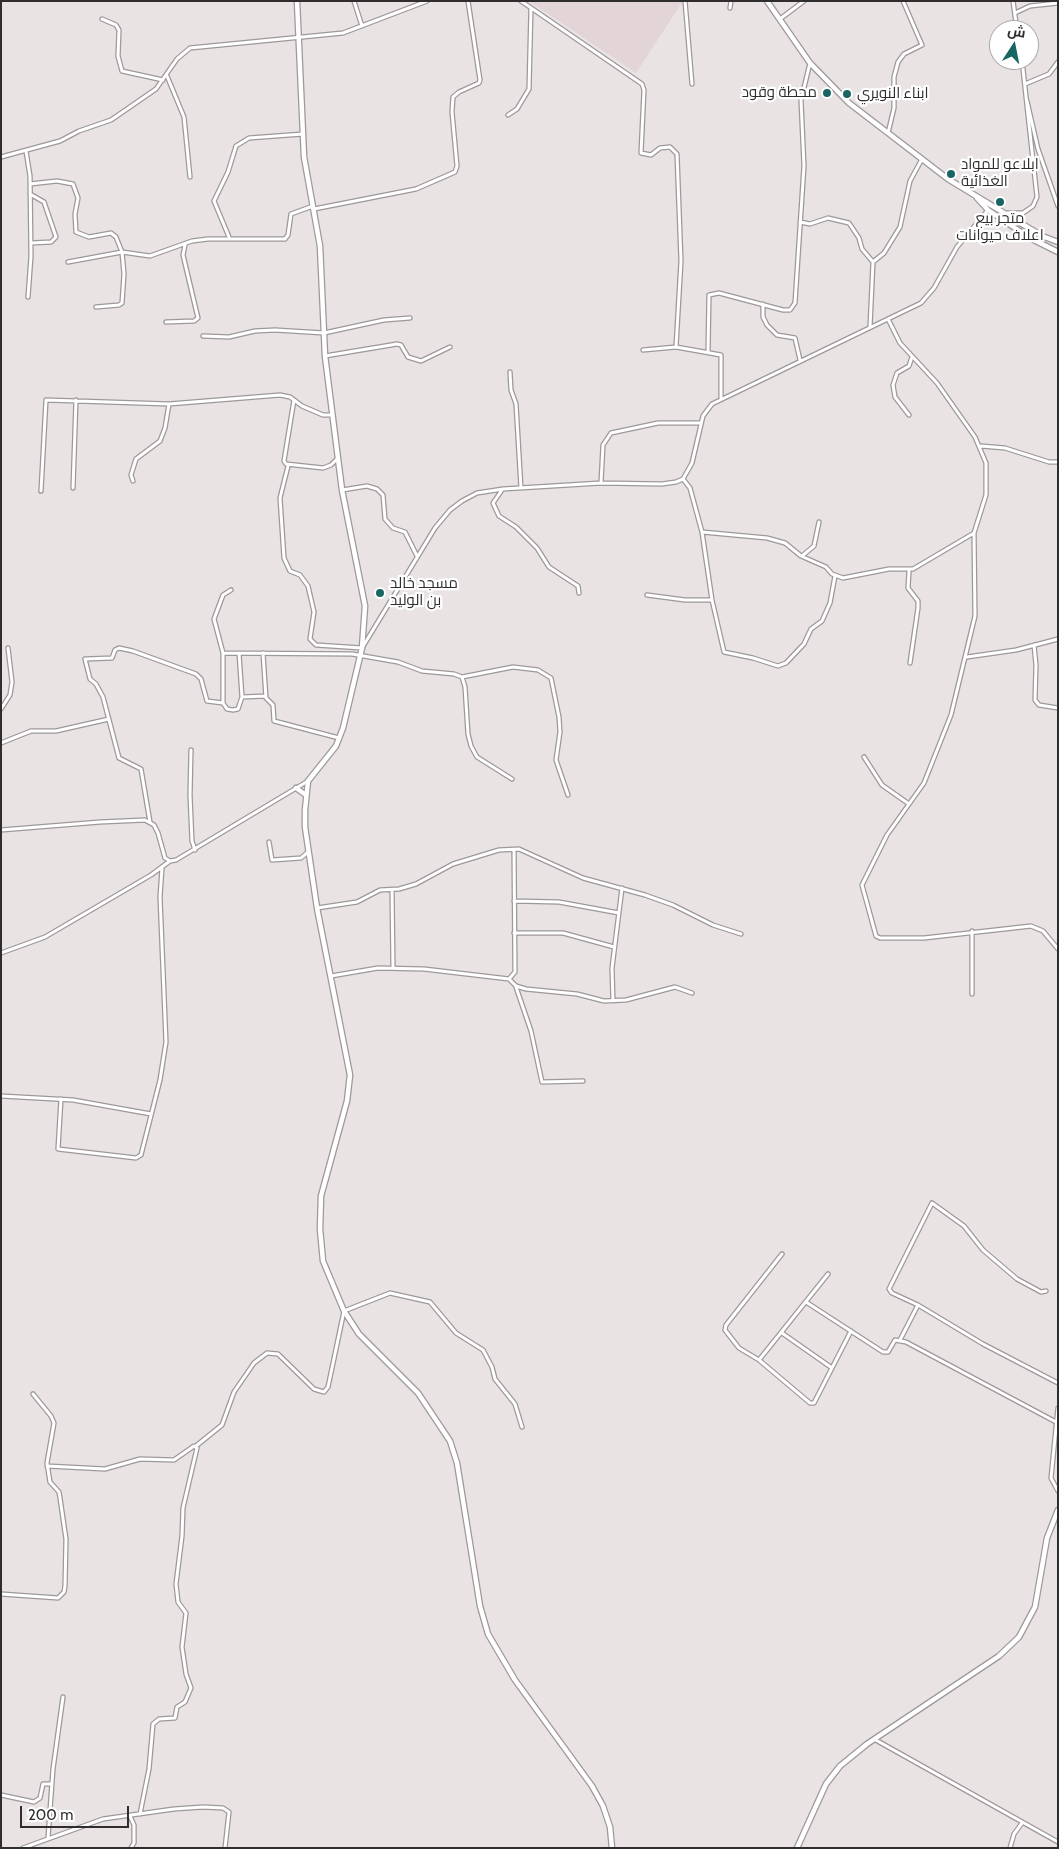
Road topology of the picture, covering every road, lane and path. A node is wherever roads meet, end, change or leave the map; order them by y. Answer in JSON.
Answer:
{"nodes":[{"id":1,"x":297,"y":1,"type":"edge"},
{"id":2,"x":354,"y":1,"type":"edge"},
{"id":3,"x":427,"y":1,"type":"edge"},
{"id":4,"x":468,"y":1,"type":"edge"},
{"id":5,"x":521,"y":1,"type":"edge"},
{"id":6,"x":685,"y":1,"type":"edge"},
{"id":7,"x":731,"y":1,"type":"edge"},
{"id":8,"x":767,"y":1,"type":"edge"},
{"id":9,"x":804,"y":1,"type":"edge"},
{"id":10,"x":903,"y":1,"type":"edge"},
{"id":11,"x":1013,"y":1,"type":"edge"},
{"id":12,"x":1058,"y":2,"type":"edge"},
{"id":13,"x":531,"y":8,"type":"junction"},
{"id":14,"x":730,"y":8,"type":"dead end"},
{"id":15,"x":1015,"y":13,"type":"junction"},
{"id":16,"x":102,"y":19,"type":"dead end"},
{"id":17,"x":780,"y":19,"type":"junction"},
{"id":18,"x":1016,"y":20,"type":"edge"},
{"id":19,"x":362,"y":26,"type":"junction"},
{"id":20,"x":299,"y":36,"type":"junction"},
{"id":21,"x":1058,"y":62,"type":"edge"},
{"id":22,"x":810,"y":63,"type":"junction"},
{"id":23,"x":1023,"y":70,"type":"edge"},
{"id":24,"x":167,"y":76,"type":"junction"},
{"id":25,"x":164,"y":80,"type":"junction"},
{"id":26,"x":692,"y":84,"type":"dead end"},
{"id":27,"x":1025,"y":86,"type":"junction"},
{"id":28,"x":508,"y":115,"type":"dead end"},
{"id":29,"x":888,"y":132,"type":"junction"},
{"id":30,"x":304,"y":134,"type":"junction"},
{"id":31,"x":26,"y":151,"type":"junction"},
{"id":32,"x":1,"y":157,"type":"edge"},
{"id":33,"x":922,"y":159,"type":"junction"},
{"id":34,"x":190,"y":177,"type":"dead end"},
{"id":35,"x":30,"y":184,"type":"junction"},
{"id":36,"x":30,"y":194,"type":"junction"},
{"id":37,"x":974,"y":196,"type":"junction"},
{"id":38,"x":989,"y":204,"type":"junction"},
{"id":39,"x":1058,"y":206,"type":"edge"},
{"id":40,"x":313,"y":208,"type":"junction"},
{"id":41,"x":988,"y":210,"type":"junction"},
{"id":42,"x":800,"y":222,"type":"junction"},
{"id":43,"x":229,"y":237,"type":"junction"},
{"id":44,"x":1058,"y":242,"type":"edge"},
{"id":45,"x":31,"y":243,"type":"junction"},
{"id":46,"x":185,"y":245,"type":"junction"},
{"id":47,"x":122,"y":252,"type":"junction"},
{"id":48,"x":1058,"y":252,"type":"edge"},
{"id":49,"x":68,"y":262,"type":"dead end"},
{"id":50,"x":873,"y":262,"type":"junction"},
{"id":51,"x":28,"y":297,"type":"dead end"},
{"id":52,"x":763,"y":304,"type":"junction"},
{"id":53,"x":96,"y":307,"type":"dead end"},
{"id":54,"x":410,"y":318,"type":"dead end"},
{"id":55,"x":888,"y":319,"type":"junction"},
{"id":56,"x":166,"y":322,"type":"dead end"},
{"id":57,"x":870,"y":327,"type":"junction"},
{"id":58,"x":324,"y":333,"type":"junction"},
{"id":59,"x":203,"y":336,"type":"dead end"},
{"id":60,"x":450,"y":347,"type":"dead end"},
{"id":61,"x":676,"y":347,"type":"junction"},
{"id":62,"x":643,"y":350,"type":"dead end"},
{"id":63,"x":708,"y":352,"type":"junction"},
{"id":64,"x":325,"y":356,"type":"junction"},
{"id":65,"x":912,"y":356,"type":"junction"},
{"id":66,"x":800,"y":360,"type":"junction"},
{"id":67,"x":510,"y":372,"type":"dead end"},
{"id":68,"x":721,"y":398,"type":"junction"},
{"id":69,"x":76,"y":400,"type":"junction"},
{"id":70,"x":294,"y":400,"type":"junction"},
{"id":71,"x":170,"y":404,"type":"junction"},
{"id":72,"x":332,"y":415,"type":"junction"},
{"id":73,"x":909,"y":415,"type":"dead end"},
{"id":74,"x":701,"y":423,"type":"junction"},
{"id":75,"x":980,"y":446,"type":"junction"},
{"id":76,"x":337,"y":459,"type":"junction"},
{"id":77,"x":1058,"y":462,"type":"edge"},
{"id":78,"x":288,"y":466,"type":"junction"},
{"id":79,"x":683,"y":478,"type":"junction"},
{"id":80,"x":133,"y":481,"type":"dead end"},
{"id":81,"x":601,"y":483,"type":"junction"},
{"id":82,"x":73,"y":488,"type":"dead end"},
{"id":83,"x":521,"y":488,"type":"junction"},
{"id":84,"x":503,"y":489,"type":"junction"},
{"id":85,"x":342,"y":490,"type":"junction"},
{"id":86,"x":41,"y":491,"type":"dead end"},
{"id":87,"x":819,"y":522,"type":"dead end"},
{"id":88,"x":702,"y":532,"type":"junction"},
{"id":89,"x":974,"y":533,"type":"junction"},
{"id":90,"x":801,"y":556,"type":"junction"},
{"id":91,"x":417,"y":557,"type":"junction"},
{"id":92,"x":909,"y":571,"type":"junction"},
{"id":93,"x":835,"y":576,"type":"junction"},
{"id":94,"x":231,"y":590,"type":"dead end"},
{"id":95,"x":579,"y":593,"type":"dead end"},
{"id":96,"x":647,"y":595,"type":"dead end"},
{"id":97,"x":712,"y":600,"type":"junction"},
{"id":98,"x":1058,"y":640,"type":"edge"},
{"id":99,"x":1034,"y":645,"type":"junction"},
{"id":100,"x":8,"y":648,"type":"dead end"},
{"id":101,"x":362,"y":648,"type":"junction"},
{"id":102,"x":223,"y":653,"type":"junction"},
{"id":103,"x":239,"y":653,"type":"junction"},
{"id":104,"x":263,"y":653,"type":"junction"},
{"id":105,"x":361,"y":654,"type":"junction"},
{"id":106,"x":967,"y":657,"type":"junction"},
{"id":107,"x":910,"y":663,"type":"dead end"},
{"id":108,"x":462,"y":677,"type":"junction"},
{"id":109,"x":266,"y":696,"type":"junction"},
{"id":110,"x":242,"y":697,"type":"junction"},
{"id":111,"x":223,"y":703,"type":"junction"},
{"id":112,"x":1058,"y":708,"type":"edge"},
{"id":113,"x":1,"y":710,"type":"edge"},
{"id":114,"x":109,"y":719,"type":"junction"},
{"id":115,"x":339,"y":738,"type":"junction"},
{"id":116,"x":1,"y":743,"type":"edge"},
{"id":117,"x":191,"y":750,"type":"dead end"},
{"id":118,"x":864,"y":757,"type":"dead end"},
{"id":119,"x":512,"y":779,"type":"dead end"},
{"id":120,"x":308,"y":781,"type":"junction"},
{"id":121,"x":296,"y":788,"type":"junction"},
{"id":122,"x":306,"y":795,"type":"junction"},
{"id":123,"x":568,"y":795,"type":"dead end"},
{"id":124,"x":909,"y":804,"type":"junction"},
{"id":125,"x":150,"y":822,"type":"junction"},
{"id":126,"x":1,"y":830,"type":"edge"},
{"id":127,"x":269,"y":842,"type":"dead end"},
{"id":128,"x":195,"y":850,"type":"junction"},
{"id":129,"x":514,"y":850,"type":"junction"},
{"id":130,"x":309,"y":852,"type":"junction"},
{"id":131,"x":170,"y":861,"type":"junction"},
{"id":132,"x":162,"y":868,"type":"junction"},
{"id":133,"x":622,"y":888,"type":"junction"},
{"id":134,"x":392,"y":890,"type":"junction"},
{"id":135,"x":514,"y":901,"type":"junction"},
{"id":136,"x":317,"y":908,"type":"junction"},
{"id":137,"x":618,"y":913,"type":"junction"},
{"id":138,"x":972,"y":931,"type":"junction"},
{"id":139,"x":514,"y":933,"type":"junction"},
{"id":140,"x":741,"y":934,"type":"dead end"},
{"id":141,"x":615,"y":947,"type":"junction"},
{"id":142,"x":1058,"y":949,"type":"edge"},
{"id":143,"x":1,"y":953,"type":"edge"},
{"id":144,"x":393,"y":968,"type":"junction"},
{"id":145,"x":331,"y":976,"type":"junction"},
{"id":146,"x":509,"y":980,"type":"junction"},
{"id":147,"x":516,"y":986,"type":"junction"},
{"id":148,"x":692,"y":993,"type":"dead end"},
{"id":149,"x":972,"y":994,"type":"dead end"},
{"id":150,"x":613,"y":1001,"type":"junction"},
{"id":151,"x":583,"y":1081,"type":"dead end"},
{"id":152,"x":1,"y":1096,"type":"edge"},
{"id":153,"x":61,"y":1099,"type":"junction"},
{"id":154,"x":151,"y":1114,"type":"junction"},
{"id":155,"x":782,"y":1254,"type":"dead end"},
{"id":156,"x":828,"y":1274,"type":"dead end"},
{"id":157,"x":1046,"y":1290,"type":"dead end"},
{"id":158,"x":806,"y":1302,"type":"junction"},
{"id":159,"x":918,"y":1305,"type":"junction"},
{"id":160,"x":344,"y":1311,"type":"junction"},
{"id":161,"x":851,"y":1331,"type":"junction"},
{"id":162,"x":782,"y":1332,"type":"junction"},
{"id":163,"x":900,"y":1340,"type":"junction"},
{"id":164,"x":759,"y":1360,"type":"junction"},
{"id":165,"x":832,"y":1368,"type":"junction"},
{"id":166,"x":1058,"y":1383,"type":"edge"},
{"id":167,"x":33,"y":1394,"type":"dead end"},
{"id":168,"x":1058,"y":1408,"type":"edge"},
{"id":169,"x":1056,"y":1422,"type":"junction"},
{"id":170,"x":522,"y":1427,"type":"dead end"},
{"id":171,"x":196,"y":1446,"type":"junction"},
{"id":172,"x":47,"y":1466,"type":"junction"},
{"id":173,"x":1058,"y":1491,"type":"edge"},
{"id":174,"x":1058,"y":1510,"type":"edge"},
{"id":175,"x":1,"y":1594,"type":"edge"},
{"id":176,"x":62,"y":1698,"type":"dead end"},
{"id":177,"x":874,"y":1739,"type":"junction"},
{"id":178,"x":52,"y":1784,"type":"junction"},
{"id":179,"x":1,"y":1795,"type":"edge"},
{"id":180,"x":140,"y":1814,"type":"junction"},
{"id":181,"x":130,"y":1816,"type":"junction"},
{"id":182,"x":1022,"y":1823,"type":"junction"},
{"id":183,"x":48,"y":1838,"type":"junction"},
{"id":184,"x":1058,"y":1842,"type":"edge"},
{"id":185,"x":23,"y":1848,"type":"edge"},
{"id":186,"x":131,"y":1848,"type":"edge"},
{"id":187,"x":225,"y":1848,"type":"edge"},
{"id":188,"x":612,"y":1848,"type":"edge"},
{"id":189,"x":797,"y":1848,"type":"edge"},
{"id":190,"x":1010,"y":1848,"type":"edge"}],
"edges":[{"from":1,"to":20,"type":"street"},
{"from":2,"to":19,"type":"street"},
{"from":3,"to":19,"type":"street"},
{"from":4,"to":40,"type":"street"},
{"from":5,"to":13,"type":"street"},
{"from":6,"to":26,"type":"street"},
{"from":7,"to":14,"type":"street"},
{"from":8,"to":17,"type":"street"},
{"from":9,"to":17,"type":"street"},
{"from":10,"to":29,"type":"street"},
{"from":11,"to":15,"type":"street"},
{"from":12,"to":15,"type":"street"},
{"from":13,"to":28,"type":"street"},
{"from":13,"to":61,"type":"street"},
{"from":15,"to":18,"type":"street"},
{"from":16,"to":25,"type":"street"},
{"from":17,"to":22,"type":"street"},
{"from":19,"to":20,"type":"street"},
{"from":20,"to":24,"type":"street"},
{"from":20,"to":30,"type":"street"},
{"from":21,"to":27,"type":"street"},
{"from":22,"to":29,"type":"street"},
{"from":22,"to":42,"type":"street"},
{"from":23,"to":27,"type":"street"},
{"from":24,"to":25,"type":"street"},
{"from":24,"to":34,"type":"street"},
{"from":25,"to":31,"type":"street"},
{"from":27,"to":38,"type":"street"},
{"from":27,"to":39,"type":"street"},
{"from":29,"to":33,"type":"street"},
{"from":30,"to":40,"type":"street"},
{"from":30,"to":43,"type":"street"},
{"from":31,"to":32,"type":"street"},
{"from":31,"to":35,"type":"street"},
{"from":33,"to":37,"type":"street"},
{"from":33,"to":50,"type":"street"},
{"from":35,"to":36,"type":"street"},
{"from":35,"to":47,"type":"street"},
{"from":36,"to":45,"type":"street"},
{"from":36,"to":45,"type":"street"},
{"from":37,"to":38,"type":"street"},
{"from":37,"to":41,"type":"street"},
{"from":38,"to":41,"type":"street"},
{"from":38,"to":44,"type":"street"},
{"from":40,"to":43,"type":"street"},
{"from":40,"to":58,"type":"street"},
{"from":41,"to":48,"type":"street"},
{"from":41,"to":55,"type":"street"},
{"from":42,"to":50,"type":"street"},
{"from":42,"to":52,"type":"street"},
{"from":43,"to":46,"type":"street"},
{"from":45,"to":51,"type":"street"},
{"from":46,"to":47,"type":"street"},
{"from":46,"to":56,"type":"street"},
{"from":47,"to":49,"type":"street"},
{"from":47,"to":53,"type":"street"},
{"from":50,"to":57,"type":"street"},
{"from":52,"to":63,"type":"street"},
{"from":52,"to":66,"type":"street"},
{"from":54,"to":58,"type":"street"},
{"from":55,"to":57,"type":"street"},
{"from":55,"to":65,"type":"street"},
{"from":57,"to":66,"type":"street"},
{"from":58,"to":59,"type":"street"},
{"from":58,"to":64,"type":"street"},
{"from":60,"to":64,"type":"street"},
{"from":61,"to":62,"type":"street"},
{"from":61,"to":63,"type":"street"},
{"from":63,"to":68,"type":"street"},
{"from":64,"to":72,"type":"street"},
{"from":65,"to":73,"type":"street"},
{"from":65,"to":75,"type":"street"},
{"from":66,"to":68,"type":"street"},
{"from":67,"to":83,"type":"street"},
{"from":68,"to":74,"type":"street"},
{"from":69,"to":71,"type":"street"},
{"from":69,"to":82,"type":"street"},
{"from":69,"to":86,"type":"street"},
{"from":70,"to":71,"type":"street"},
{"from":70,"to":72,"type":"street"},
{"from":70,"to":78,"type":"street"},
{"from":71,"to":80,"type":"street"},
{"from":72,"to":76,"type":"street"},
{"from":74,"to":79,"type":"street"},
{"from":74,"to":81,"type":"street"},
{"from":75,"to":77,"type":"street"},
{"from":75,"to":89,"type":"street"},
{"from":76,"to":78,"type":"street"},
{"from":76,"to":85,"type":"street"},
{"from":78,"to":101,"type":"street"},
{"from":79,"to":81,"type":"street"},
{"from":79,"to":88,"type":"street"},
{"from":81,"to":83,"type":"street"},
{"from":83,"to":84,"type":"street"},
{"from":84,"to":91,"type":"street"},
{"from":84,"to":95,"type":"street"},
{"from":85,"to":91,"type":"street"},
{"from":85,"to":101,"type":"street"},
{"from":87,"to":90,"type":"street"},
{"from":88,"to":90,"type":"street"},
{"from":88,"to":97,"type":"street"},
{"from":89,"to":92,"type":"street"},
{"from":89,"to":106,"type":"street"},
{"from":90,"to":93,"type":"street"},
{"from":91,"to":101,"type":"street"},
{"from":92,"to":93,"type":"street"},
{"from":92,"to":107,"type":"street"},
{"from":93,"to":97,"type":"street"},
{"from":94,"to":102,"type":"street"},
{"from":96,"to":97,"type":"street"},
{"from":98,"to":99,"type":"street"},
{"from":99,"to":106,"type":"street"},
{"from":99,"to":112,"type":"street"},
{"from":100,"to":113,"type":"street"},
{"from":101,"to":105,"type":"street"},
{"from":102,"to":103,"type":"street"},
{"from":102,"to":111,"type":"street"},
{"from":103,"to":104,"type":"street"},
{"from":103,"to":110,"type":"street"},
{"from":104,"to":105,"type":"street"},
{"from":104,"to":109,"type":"street"},
{"from":105,"to":108,"type":"street"},
{"from":105,"to":115,"type":"street"},
{"from":106,"to":124,"type":"street"},
{"from":108,"to":119,"type":"street"},
{"from":108,"to":123,"type":"street"},
{"from":109,"to":110,"type":"street"},
{"from":109,"to":115,"type":"street"},
{"from":110,"to":111,"type":"street"},
{"from":111,"to":114,"type":"street"},
{"from":114,"to":116,"type":"street"},
{"from":114,"to":125,"type":"street"},
{"from":115,"to":120,"type":"street"},
{"from":117,"to":128,"type":"street"},
{"from":118,"to":124,"type":"street"},
{"from":120,"to":121,"type":"street"},
{"from":120,"to":122,"type":"street"},
{"from":121,"to":122,"type":"street"},
{"from":121,"to":128,"type":"street"},
{"from":122,"to":130,"type":"street"},
{"from":124,"to":138,"type":"street"},
{"from":125,"to":126,"type":"street"},
{"from":125,"to":131,"type":"street"},
{"from":127,"to":130,"type":"street"},
{"from":128,"to":131,"type":"street"},
{"from":129,"to":133,"type":"street"},
{"from":129,"to":134,"type":"street"},
{"from":129,"to":135,"type":"street"},
{"from":130,"to":136,"type":"street"},
{"from":131,"to":132,"type":"street"},
{"from":132,"to":143,"type":"street"},
{"from":132,"to":154,"type":"street"},
{"from":133,"to":137,"type":"street"},
{"from":133,"to":140,"type":"street"},
{"from":134,"to":136,"type":"street"},
{"from":134,"to":144,"type":"street"},
{"from":135,"to":137,"type":"street"},
{"from":135,"to":139,"type":"street"},
{"from":136,"to":145,"type":"street"},
{"from":137,"to":141,"type":"street"},
{"from":138,"to":142,"type":"street"},
{"from":138,"to":149,"type":"street"},
{"from":139,"to":141,"type":"street"},
{"from":139,"to":146,"type":"street"},
{"from":141,"to":150,"type":"street"},
{"from":144,"to":145,"type":"street"},
{"from":144,"to":146,"type":"street"},
{"from":145,"to":160,"type":"street"},
{"from":146,"to":147,"type":"street"},
{"from":147,"to":150,"type":"street"},
{"from":147,"to":151,"type":"street"},
{"from":148,"to":150,"type":"street"},
{"from":152,"to":153,"type":"street"},
{"from":153,"to":154,"type":"street"},
{"from":153,"to":154,"type":"street"},
{"from":155,"to":164,"type":"street"},
{"from":156,"to":158,"type":"street"},
{"from":157,"to":159,"type":"street"},
{"from":158,"to":161,"type":"street"},
{"from":158,"to":162,"type":"street"},
{"from":159,"to":163,"type":"street"},
{"from":159,"to":166,"type":"street"},
{"from":160,"to":170,"type":"street"},
{"from":160,"to":171,"type":"street"},
{"from":160,"to":188,"type":"street"},
{"from":161,"to":163,"type":"street"},
{"from":161,"to":165,"type":"street"},
{"from":162,"to":164,"type":"street"},
{"from":162,"to":165,"type":"street"},
{"from":163,"to":169,"type":"street"},
{"from":164,"to":165,"type":"street"},
{"from":167,"to":172,"type":"street"},
{"from":168,"to":169,"type":"street"},
{"from":169,"to":173,"type":"street"},
{"from":171,"to":172,"type":"street"},
{"from":171,"to":180,"type":"street"},
{"from":172,"to":175,"type":"street"},
{"from":174,"to":177,"type":"street"},
{"from":176,"to":178,"type":"street"},
{"from":177,"to":182,"type":"street"},
{"from":177,"to":189,"type":"street"},
{"from":178,"to":179,"type":"street"},
{"from":178,"to":183,"type":"street"},
{"from":180,"to":181,"type":"street"},
{"from":180,"to":187,"type":"street"},
{"from":181,"to":183,"type":"street"},
{"from":181,"to":186,"type":"street"},
{"from":182,"to":184,"type":"street"},
{"from":182,"to":190,"type":"street"},
{"from":183,"to":185,"type":"street"}]}
